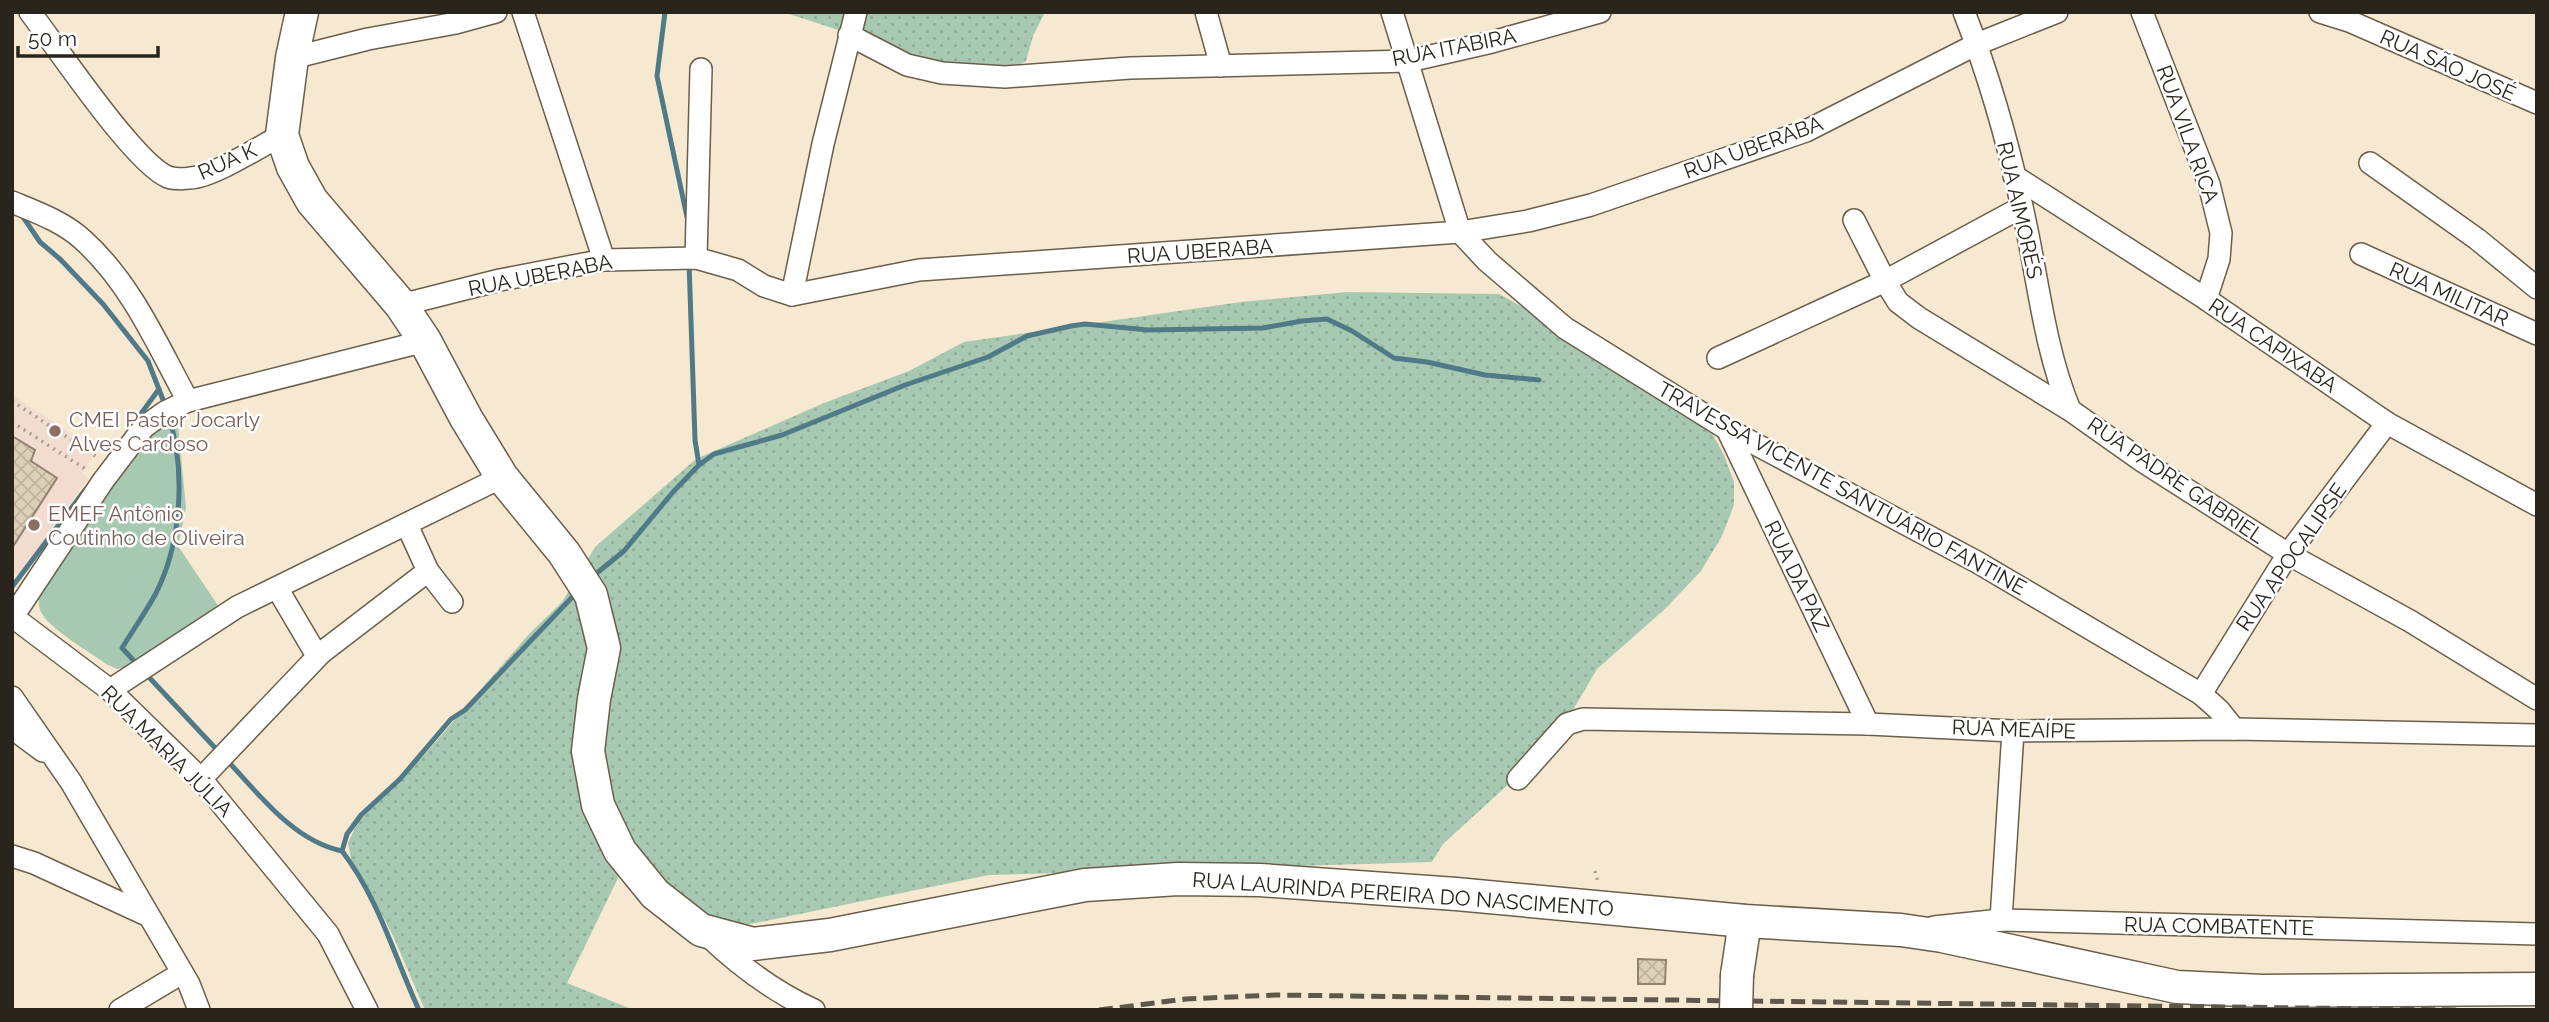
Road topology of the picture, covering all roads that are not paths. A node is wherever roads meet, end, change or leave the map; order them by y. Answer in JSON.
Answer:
{"nodes":[{"id":1,"x":30,"y":12,"type":"edge"},
{"id":2,"x":302,"y":12,"type":"edge"},
{"id":3,"x":496,"y":12,"type":"edge"},
{"id":4,"x":523,"y":12,"type":"edge"},
{"id":5,"x":856,"y":12,"type":"edge"},
{"id":6,"x":1206,"y":12,"type":"edge"},
{"id":7,"x":1392,"y":12,"type":"edge"},
{"id":8,"x":1964,"y":12,"type":"edge"},
{"id":9,"x":2057,"y":12,"type":"edge"},
{"id":10,"x":2142,"y":12,"type":"edge"},
{"id":11,"x":2320,"y":12,"type":"edge"},
{"id":12,"x":1587,"y":15,"type":"edge"},
{"id":13,"x":849,"y":35,"type":"junction"},
{"id":14,"x":1977,"y":44,"type":"junction"},
{"id":15,"x":292,"y":58,"type":"junction"},
{"id":16,"x":1409,"y":61,"type":"junction"},
{"id":17,"x":1221,"y":66,"type":"junction"},
{"id":18,"x":701,"y":69,"type":"dead end"},
{"id":19,"x":2537,"y":103,"type":"edge"},
{"id":20,"x":282,"y":135,"type":"junction"},
{"id":21,"x":2370,"y":163,"type":"dead end"},
{"id":22,"x":2014,"y":176,"type":"junction"},
{"id":23,"x":12,"y":202,"type":"edge"},
{"id":24,"x":2022,"y":207,"type":"junction"},
{"id":25,"x":1854,"y":220,"type":"dead end"},
{"id":26,"x":1460,"y":232,"type":"junction"},
{"id":27,"x":2361,"y":254,"type":"dead end"},
{"id":28,"x":696,"y":258,"type":"junction"},
{"id":29,"x":604,"y":260,"type":"junction"},
{"id":30,"x":1885,"y":281,"type":"junction"},
{"id":31,"x":2537,"y":288,"type":"edge"},
{"id":32,"x":792,"y":295,"type":"junction"},
{"id":33,"x":2206,"y":299,"type":"junction"},
{"id":34,"x":401,"y":305,"type":"junction"},
{"id":35,"x":2537,"y":334,"type":"edge"},
{"id":36,"x":416,"y":343,"type":"junction"},
{"id":37,"x":1718,"y":358,"type":"dead end"},
{"id":38,"x":188,"y":401,"type":"junction"},
{"id":39,"x":2070,"y":410,"type":"junction"},
{"id":40,"x":2387,"y":423,"type":"junction"},
{"id":41,"x":1727,"y":429,"type":"junction"},
{"id":42,"x":502,"y":477,"type":"junction"},
{"id":43,"x":2537,"y":505,"type":"edge"},
{"id":44,"x":407,"y":525,"type":"junction"},
{"id":45,"x":2288,"y":554,"type":"junction"},
{"id":46,"x":428,"y":570,"type":"junction"},
{"id":47,"x":277,"y":587,"type":"junction"},
{"id":48,"x":452,"y":602,"type":"dead end"},
{"id":49,"x":13,"y":617,"type":"edge"},
{"id":50,"x":321,"y":653,"type":"junction"},
{"id":51,"x":110,"y":690,"type":"junction"},
{"id":52,"x":2201,"y":694,"type":"junction"},
{"id":53,"x":12,"y":697,"type":"edge"},
{"id":54,"x":2537,"y":699,"type":"edge"},
{"id":55,"x":1868,"y":724,"type":"junction"},
{"id":56,"x":12,"y":728,"type":"edge"},
{"id":57,"x":2234,"y":729,"type":"junction"},
{"id":58,"x":2013,"y":731,"type":"junction"},
{"id":59,"x":2537,"y":735,"type":"edge"},
{"id":60,"x":59,"y":763,"type":"junction"},
{"id":61,"x":201,"y":779,"type":"junction"},
{"id":62,"x":1518,"y":779,"type":"dead end"},
{"id":63,"x":12,"y":856,"type":"edge"},
{"id":64,"x":149,"y":916,"type":"junction"},
{"id":65,"x":2001,"y":920,"type":"junction"},
{"id":66,"x":1745,"y":921,"type":"junction"},
{"id":67,"x":701,"y":930,"type":"junction"},
{"id":68,"x":1901,"y":930,"type":"junction"},
{"id":69,"x":2537,"y":934,"type":"edge"},
{"id":70,"x":183,"y":973,"type":"junction"},
{"id":71,"x":2537,"y":989,"type":"edge"},
{"id":72,"x":120,"y":1010,"type":"edge"},
{"id":73,"x":199,"y":1010,"type":"edge"},
{"id":74,"x":367,"y":1010,"type":"edge"},
{"id":75,"x":814,"y":1010,"type":"edge"},
{"id":76,"x":1736,"y":1010,"type":"edge"}],
"edges":[{"from":1,"to":20,"type":"street","name":"RUA K"},
{"from":2,"to":15,"type":"street","name":"RUA LAURINDA PEREIRA DO NASCIMENTO"},
{"from":3,"to":15,"type":"street"},
{"from":4,"to":29,"type":"street"},
{"from":5,"to":13,"type":"street"},
{"from":6,"to":17,"type":"street"},
{"from":7,"to":16,"type":"street"},
{"from":8,"to":14,"type":"street","name":"RUA AIMORÉS"},
{"from":9,"to":14,"type":"street","name":"RUA UBERABA"},
{"from":10,"to":33,"type":"street","name":"RUA VILA RICA"},
{"from":11,"to":19,"type":"street","name":"RUA SÃO JOSÉ"},
{"from":12,"to":16,"type":"street","name":"RUA ITABIRA"},
{"from":13,"to":17,"type":"street","name":"RUA ITABIRA"},
{"from":13,"to":32,"type":"street"},
{"from":14,"to":22,"type":"street","name":"RUA AIMORÉS"},
{"from":14,"to":26,"type":"street","name":"RUA UBERABA"},
{"from":15,"to":20,"type":"street","name":"RUA LAURINDA PEREIRA DO NASCIMENTO"},
{"from":16,"to":17,"type":"street","name":"RUA ITABIRA"},
{"from":16,"to":26,"type":"street"},
{"from":18,"to":28,"type":"street"},
{"from":20,"to":34,"type":"street","name":"RUA LAURINDA PEREIRA DO NASCIMENTO"},
{"from":21,"to":31,"type":"street"},
{"from":22,"to":24,"type":"street","name":"RUA AIMORÉS"},
{"from":22,"to":33,"type":"street","name":"RUA CAPIXABA"},
{"from":23,"to":38,"type":"street"},
{"from":24,"to":30,"type":"street"},
{"from":24,"to":39,"type":"street","name":"RUA AIMORÉS"},
{"from":25,"to":30,"type":"street","name":"RUA PADRE GABRIEL"},
{"from":26,"to":32,"type":"street","name":"RUA UBERABA"},
{"from":26,"to":41,"type":"street","name":"TRAVESSA VICENTE SANTUÁRIO FANTINE"},
{"from":27,"to":35,"type":"street","name":"RUA MILITAR"},
{"from":28,"to":29,"type":"street","name":"RUA UBERABA"},
{"from":28,"to":32,"type":"street","name":"RUA UBERABA"},
{"from":29,"to":34,"type":"street","name":"RUA UBERABA"},
{"from":30,"to":37,"type":"street"},
{"from":30,"to":39,"type":"street","name":"RUA PADRE GABRIEL"},
{"from":33,"to":40,"type":"street","name":"RUA CAPIXABA"},
{"from":34,"to":36,"type":"street","name":"RUA LAURINDA PEREIRA DO NASCIMENTO"},
{"from":36,"to":38,"type":"street","name":"RUA MARIA JÚLIA"},
{"from":36,"to":42,"type":"street","name":"RUA LAURINDA PEREIRA DO NASCIMENTO"},
{"from":38,"to":49,"type":"street","name":"RUA MARIA JÚLIA"},
{"from":39,"to":45,"type":"street","name":"RUA PADRE GABRIEL"},
{"from":40,"to":43,"type":"street","name":"RUA CAPIXABA"},
{"from":40,"to":45,"type":"street","name":"RUA APOCALIPSE"},
{"from":41,"to":52,"type":"street","name":"TRAVESSA VICENTE SANTUÁRIO FANTINE"},
{"from":41,"to":55,"type":"street","name":"RUA DA PAZ"},
{"from":42,"to":44,"type":"street"},
{"from":42,"to":67,"type":"street","name":"RUA LAURINDA PEREIRA DO NASCIMENTO"},
{"from":44,"to":46,"type":"street"},
{"from":44,"to":47,"type":"street"},
{"from":45,"to":52,"type":"street","name":"RUA APOCALIPSE"},
{"from":45,"to":54,"type":"street","name":"RUA PADRE GABRIEL"},
{"from":46,"to":48,"type":"street"},
{"from":46,"to":50,"type":"street"},
{"from":47,"to":50,"type":"street"},
{"from":47,"to":51,"type":"street"},
{"from":49,"to":51,"type":"street","name":"RUA MARIA JÚLIA"},
{"from":50,"to":61,"type":"street"},
{"from":51,"to":61,"type":"street","name":"RUA MARIA JÚLIA"},
{"from":52,"to":57,"type":"street","name":"TRAVESSA VICENTE SANTUÁRIO FANTINE"},
{"from":53,"to":60,"type":"street"},
{"from":55,"to":58,"type":"street","name":"RUA MEAÍPE"},
{"from":55,"to":62,"type":"street","name":"RUA MEAÍPE"},
{"from":56,"to":60,"type":"street"},
{"from":57,"to":58,"type":"street","name":"RUA MEAÍPE"},
{"from":57,"to":59,"type":"street","name":"RUA MEAÍPE"},
{"from":58,"to":65,"type":"street"},
{"from":60,"to":64,"type":"street"},
{"from":61,"to":74,"type":"street","name":"RUA MARIA JÚLIA"},
{"from":63,"to":64,"type":"street"},
{"from":64,"to":70,"type":"street"},
{"from":65,"to":68,"type":"street","name":"RUA COMBATENTE"},
{"from":65,"to":69,"type":"street","name":"RUA COMBATENTE"},
{"from":66,"to":67,"type":"street","name":"RUA LAURINDA PEREIRA DO NASCIMENTO"},
{"from":66,"to":68,"type":"street","name":"RUA LAURINDA PEREIRA DO NASCIMENTO"},
{"from":66,"to":76,"type":"street","bridge":true},
{"from":67,"to":75,"type":"street"},
{"from":68,"to":71,"type":"street","name":"RUA LAURINDA PEREIRA DO NASCIMENTO"},
{"from":70,"to":72,"type":"street"},
{"from":70,"to":73,"type":"street"}]}
